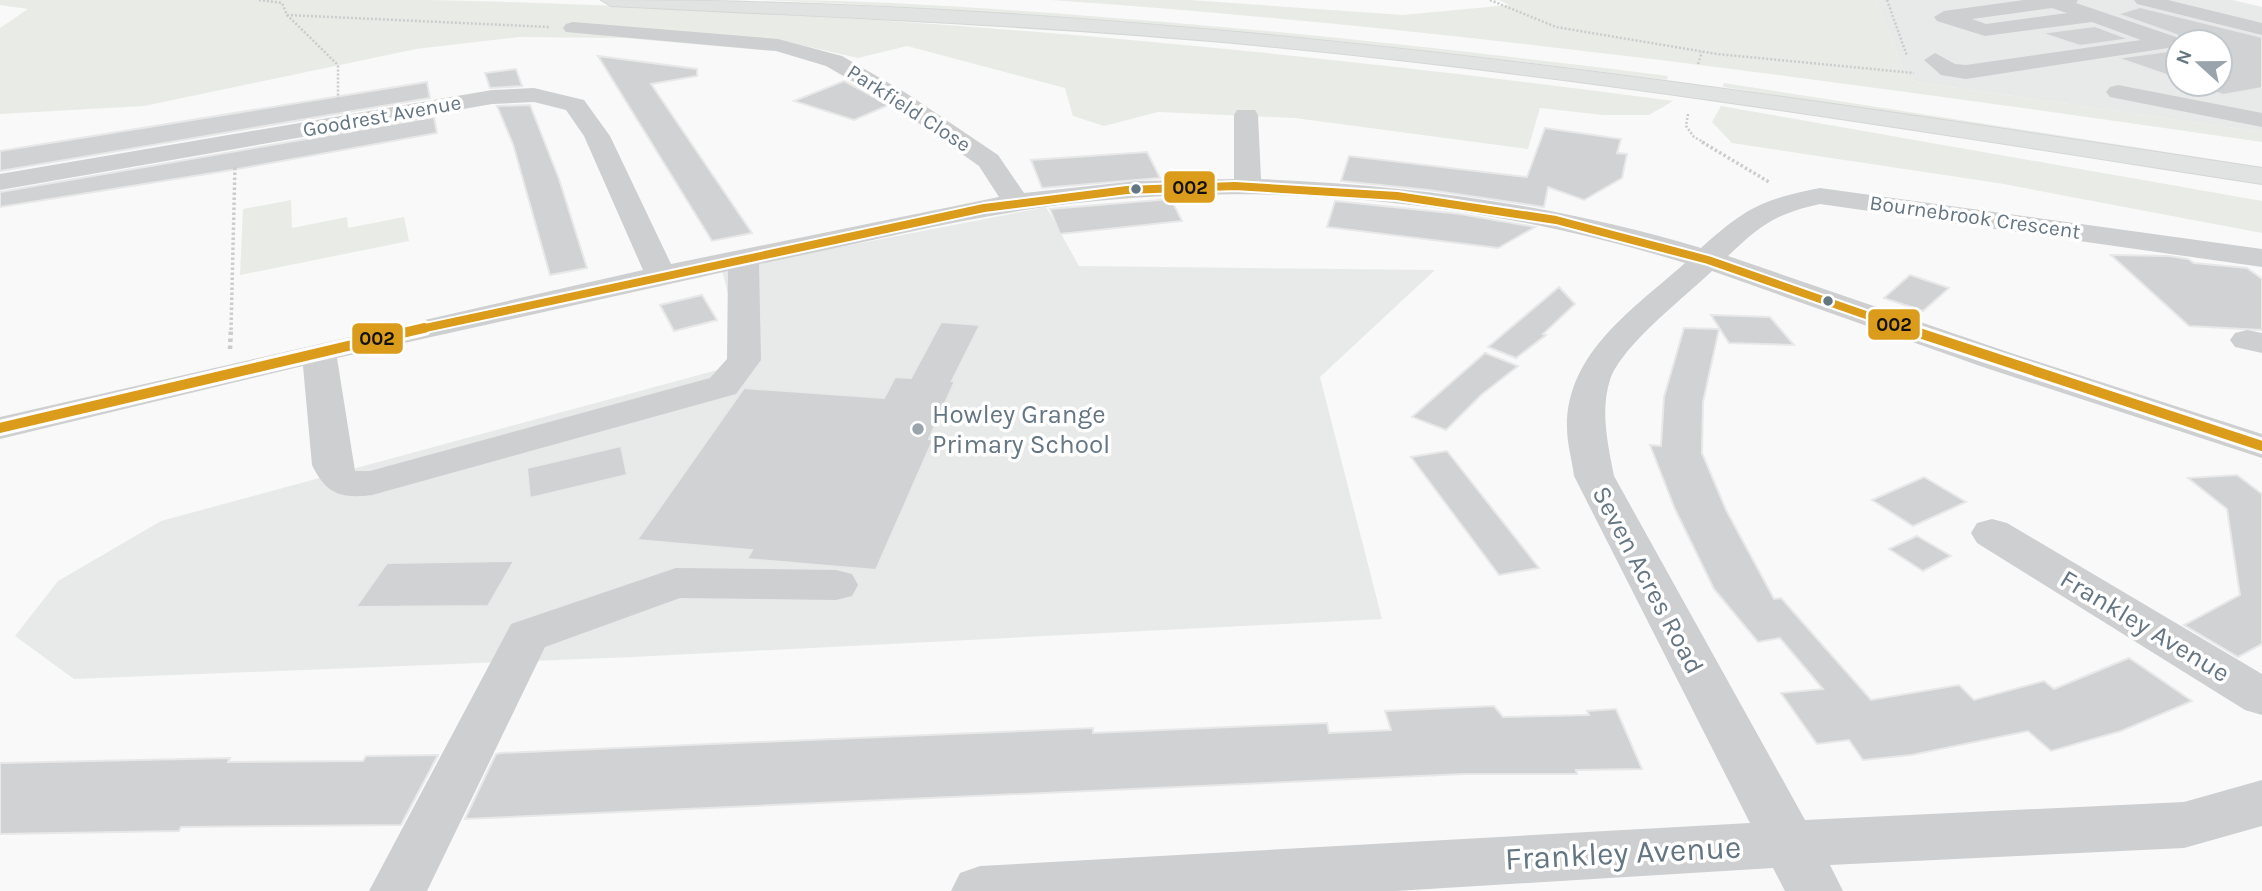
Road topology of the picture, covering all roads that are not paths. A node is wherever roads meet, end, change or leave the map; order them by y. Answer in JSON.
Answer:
{"nodes":[{"id":1,"x":611,"y":0,"type":"edge"},
{"id":2,"x":923,"y":0,"type":"edge"},
{"id":3,"x":2144,"y":0,"type":"edge"},
{"id":4,"x":2196,"y":0,"type":"edge"},
{"id":5,"x":2060,"y":1,"type":"edge"},
{"id":6,"x":1997,"y":4,"type":"edge"},
{"id":7,"x":2262,"y":15,"type":"edge"},
{"id":8,"x":2094,"y":16,"type":"junction"},
{"id":9,"x":573,"y":28,"type":"road end"},
{"id":10,"x":2262,"y":29,"type":"edge"},
{"id":11,"x":1936,"y":60,"type":"dead end"},
{"id":12,"x":2118,"y":92,"type":"dead end"},
{"id":13,"x":2262,"y":103,"type":"edge"},
{"id":14,"x":2208,"y":112,"type":"junction"},
{"id":15,"x":1866,"y":114,"type":"junction"},
{"id":16,"x":1246,"y":115,"type":"dead end"},
{"id":17,"x":2262,"y":120,"type":"edge"},
{"id":18,"x":2059,"y":125,"type":"junction"},
{"id":19,"x":2262,"y":152,"type":"edge"},
{"id":20,"x":2262,"y":160,"type":"edge"},
{"id":21,"x":2262,"y":176,"type":"edge"},
{"id":22,"x":0,"y":181,"type":"edge"},
{"id":23,"x":1248,"y":186,"type":"junction"},
{"id":24,"x":2262,"y":191,"type":"edge"},
{"id":25,"x":1017,"y":203,"type":"junction"},
{"id":26,"x":2262,"y":258,"type":"edge"},
{"id":27,"x":744,"y":259,"type":"junction"},
{"id":28,"x":1707,"y":259,"type":"junction"},
{"id":29,"x":661,"y":275,"type":"junction"},
{"id":30,"x":319,"y":354,"type":"junction"},
{"id":31,"x":0,"y":428,"type":"edge"},
{"id":32,"x":2262,"y":446,"type":"edge"},
{"id":33,"x":1992,"y":533,"type":"dead end"},
{"id":34,"x":836,"y":585,"type":"dead end"},
{"id":35,"x":2262,"y":697,"type":"edge"},
{"id":36,"x":2262,"y":802,"type":"edge"},
{"id":37,"x":1786,"y":844,"type":"junction"},
{"id":38,"x":398,"y":891,"type":"edge"},
{"id":39,"x":980,"y":891,"type":"edge"},
{"id":40,"x":1814,"y":891,"type":"edge"}],
"edges":[{"from":1,"to":15,"type":"highway"},
{"from":2,"to":18,"type":"highway"},
{"from":3,"to":10,"type":"street"},
{"from":4,"to":7,"type":"street"},
{"from":5,"to":6,"type":"street"},
{"from":5,"to":8,"type":"street"},
{"from":6,"to":8,"type":"street"},
{"from":8,"to":11,"type":"street"},
{"from":9,"to":25,"type":"street","name":"Parkfield Close"},
{"from":12,"to":14,"type":"street"},
{"from":13,"to":14,"type":"street"},
{"from":14,"to":17,"type":"street"},
{"from":15,"to":21,"type":"highway"},
{"from":15,"to":24,"type":"highway"},
{"from":16,"to":23,"type":"street"},
{"from":18,"to":19,"type":"highway"},
{"from":18,"to":20,"type":"highway"},
{"from":22,"to":29,"type":"street","name":"Goodrest Avenue"},
{"from":23,"to":25,"type":"street"},
{"from":23,"to":28,"type":"street"},
{"from":25,"to":27,"type":"street"},
{"from":26,"to":28,"type":"street","name":"Bournebrook Crescent"},
{"from":27,"to":29,"type":"street"},
{"from":27,"to":30,"type":"street"},
{"from":28,"to":32,"type":"street"},
{"from":28,"to":37,"type":"street","name":"Seven Acres Road"},
{"from":29,"to":30,"type":"street"},
{"from":30,"to":31,"type":"street"},
{"from":33,"to":35,"type":"street","name":"Frankley Avenue"},
{"from":34,"to":38,"type":"street"},
{"from":36,"to":37,"type":"street","name":"Frankley Avenue"},
{"from":37,"to":39,"type":"street","name":"Frankley Avenue"},
{"from":37,"to":40,"type":"street","name":"Seven Acres Road"}]}
